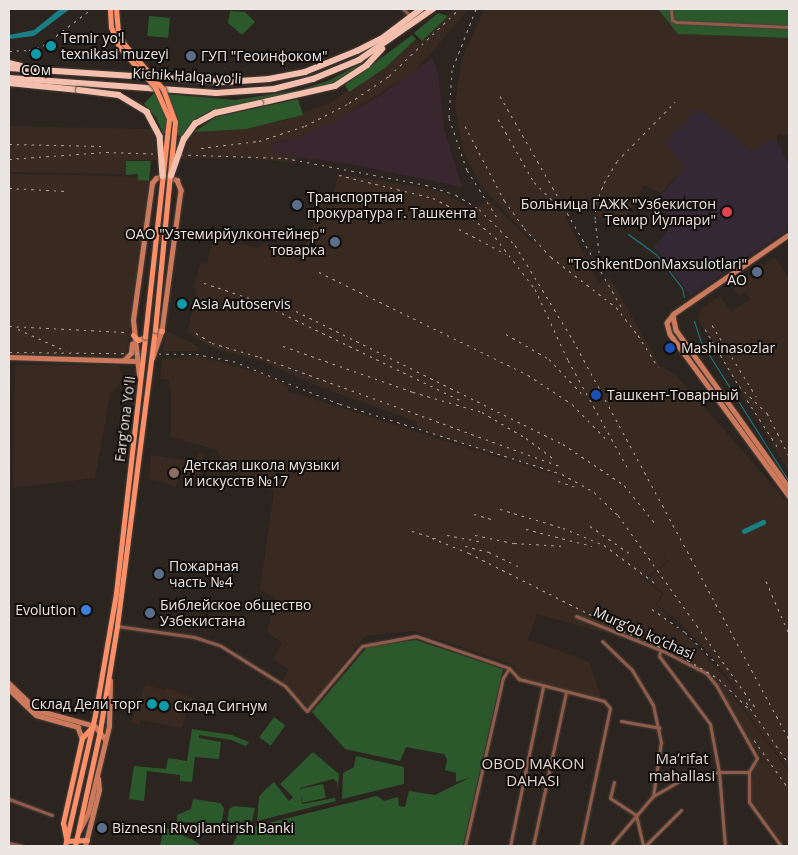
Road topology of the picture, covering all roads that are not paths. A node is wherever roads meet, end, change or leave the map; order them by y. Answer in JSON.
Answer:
{"nodes":[{"id":1,"x":110,"y":9,"type":"edge"},
{"id":2,"x":116,"y":9,"type":"edge"},
{"id":3,"x":403,"y":9,"type":"edge"},
{"id":4,"x":420,"y":9,"type":"edge"},
{"id":5,"x":433,"y":9,"type":"edge"},
{"id":6,"x":671,"y":9,"type":"edge"},
{"id":7,"x":412,"y":17,"type":"junction"},
{"id":8,"x":417,"y":22,"type":"junction"},
{"id":9,"x":789,"y":27,"type":"edge"},
{"id":10,"x":389,"y":42,"type":"junction"},
{"id":11,"x":9,"y":63,"type":"edge"},
{"id":12,"x":9,"y":68,"type":"edge"},
{"id":13,"x":28,"y":68,"type":"junction"},
{"id":14,"x":9,"y":78,"type":"edge"},
{"id":15,"x":25,"y":78,"type":"junction"},
{"id":16,"x":9,"y":83,"type":"edge"},
{"id":17,"x":30,"y":85,"type":"junction"},
{"id":18,"x":163,"y":176,"type":"junction"},
{"id":19,"x":171,"y":176,"type":"junction"},
{"id":20,"x":789,"y":235,"type":"edge"},
{"id":21,"x":674,"y":314,"type":"junction"},
{"id":22,"x":155,"y":330,"type":"junction"},
{"id":23,"x":162,"y":331,"type":"junction"},
{"id":24,"x":133,"y":335,"type":"junction"},
{"id":25,"x":145,"y":336,"type":"junction"},
{"id":26,"x":135,"y":349,"type":"junction"},
{"id":27,"x":131,"y":353,"type":"junction"},
{"id":28,"x":9,"y":357,"type":"edge"},
{"id":29,"x":153,"y":358,"type":"junction"},
{"id":30,"x":124,"y":360,"type":"junction"},
{"id":31,"x":137,"y":361,"type":"junction"},
{"id":32,"x":141,"y":388,"type":"junction"},
{"id":33,"x":789,"y":488,"type":"edge"},
{"id":34,"x":789,"y":496,"type":"edge"},
{"id":35,"x":576,"y":616,"type":"dead end"},
{"id":36,"x":117,"y":626,"type":"junction"},
{"id":37,"x":602,"y":641,"type":"dead end"},
{"id":38,"x":660,"y":652,"type":"dead end"},
{"id":39,"x":110,"y":668,"type":"junction"},
{"id":40,"x":509,"y":668,"type":"junction"},
{"id":41,"x":9,"y":682,"type":"edge"},
{"id":42,"x":543,"y":686,"type":"junction"},
{"id":43,"x":9,"y":689,"type":"edge"},
{"id":44,"x":566,"y":692,"type":"junction"},
{"id":45,"x":621,"y":721,"type":"dead end"},
{"id":46,"x":93,"y":726,"type":"junction"},
{"id":47,"x":658,"y":728,"type":"junction"},
{"id":48,"x":100,"y":730,"type":"junction"},
{"id":49,"x":82,"y":738,"type":"junction"},
{"id":50,"x":106,"y":740,"type":"junction"},
{"id":51,"x":98,"y":772,"type":"junction"},
{"id":52,"x":719,"y":772,"type":"junction"},
{"id":53,"x":749,"y":772,"type":"junction"},
{"id":54,"x":614,"y":782,"type":"dead end"},
{"id":55,"x":653,"y":796,"type":"junction"},
{"id":56,"x":9,"y":799,"type":"edge"},
{"id":57,"x":681,"y":810,"type":"dead end"},
{"id":58,"x":52,"y":815,"type":"dead end"},
{"id":59,"x":636,"y":815,"type":"junction"},
{"id":60,"x":79,"y":832,"type":"junction"},
{"id":61,"x":9,"y":843,"type":"edge"},
{"id":62,"x":67,"y":844,"type":"edge"},
{"id":63,"x":75,"y":844,"type":"edge"},
{"id":64,"x":85,"y":844,"type":"edge"},
{"id":65,"x":612,"y":844,"type":"dead end"},
{"id":66,"x":22,"y":846,"type":"edge"},
{"id":67,"x":465,"y":846,"type":"edge"},
{"id":68,"x":510,"y":846,"type":"edge"},
{"id":69,"x":532,"y":846,"type":"edge"},
{"id":70,"x":581,"y":846,"type":"edge"},
{"id":71,"x":644,"y":846,"type":"edge"},
{"id":72,"x":725,"y":846,"type":"edge"},
{"id":73,"x":781,"y":846,"type":"edge"}],
"edges":[{"from":1,"to":18,"type":"main road","name":"Farg'ona Yo'li","bridge":true},
{"from":2,"to":19,"type":"main road","name":"Farg'ona Yo'li","bridge":true},
{"from":3,"to":7,"type":"street"},
{"from":4,"to":7,"type":"highway","name":"Kichik Halqa yo'li"},
{"from":5,"to":8,"type":"highway","name":"Kichik Halqa yo'li"},
{"from":6,"to":9,"type":"street"},
{"from":7,"to":8,"type":"street"},
{"from":7,"to":13,"type":"highway","name":"Kichik Halqa yo'li"},
{"from":8,"to":10,"type":"highway","name":"Kichik Halqa yo'li"},
{"from":10,"to":15,"type":"highway","name":"Kichik Halqa yo'li"},
{"from":10,"to":19,"type":"highway","bridge":true},
{"from":11,"to":13,"type":"highway"},
{"from":12,"to":13,"type":"highway","name":"Kichik Halqa yo'li"},
{"from":13,"to":15,"type":"highway"},
{"from":14,"to":15,"type":"highway","name":"Kichik Halqa yo'li"},
{"from":15,"to":17,"type":"highway"},
{"from":16,"to":17,"type":"highway"},
{"from":17,"to":18,"type":"highway","bridge":true},
{"from":18,"to":25,"type":"main road","name":"Farg'ona Yo'li","bridge":true},
{"from":19,"to":22,"type":"main road","name":"Farg'ona Yo'li","bridge":true},
{"from":20,"to":21,"type":"street"},
{"from":21,"to":33,"type":"street"},
{"from":21,"to":34,"type":"street"},
{"from":22,"to":23,"type":"main road"},
{"from":22,"to":29,"type":"main road","name":"Farg'ona Yo'li"},
{"from":23,"to":24,"type":"street"},
{"from":23,"to":29,"type":"street"},
{"from":24,"to":25,"type":"main road"},
{"from":24,"to":26,"type":"street"},
{"from":24,"to":27,"type":"street"},
{"from":25,"to":26,"type":"street"},
{"from":25,"to":32,"type":"main road","name":"Farg'ona Yo'li"},
{"from":26,"to":27,"type":"street"},
{"from":26,"to":31,"type":"street"},
{"from":27,"to":30,"type":"street"},
{"from":28,"to":30,"type":"street"},
{"from":29,"to":36,"type":"main road","name":"Farg'ona Yo'li"},
{"from":30,"to":31,"type":"street"},
{"from":31,"to":32,"type":"street"},
{"from":32,"to":46,"type":"main road","name":"Farg'ona Yo'li"},
{"from":35,"to":53,"type":"street","name":"Murg’ob ko’chasi"},
{"from":36,"to":39,"type":"main road","name":"Farg'ona Yo'li"},
{"from":36,"to":40,"type":"street"},
{"from":37,"to":47,"type":"street"},
{"from":38,"to":52,"type":"street"},
{"from":39,"to":48,"type":"main road","name":"Farg'ona Yo'li"},
{"from":39,"to":50,"type":"street","name":"Farg'ona Yo'li"},
{"from":40,"to":42,"type":"street"},
{"from":40,"to":67,"type":"street"},
{"from":41,"to":46,"type":"street"},
{"from":42,"to":44,"type":"street"},
{"from":42,"to":68,"type":"street"},
{"from":43,"to":49,"type":"street"},
{"from":44,"to":69,"type":"street"},
{"from":44,"to":70,"type":"street"},
{"from":45,"to":47,"type":"street"},
{"from":46,"to":48,"type":"street"},
{"from":46,"to":49,"type":"main road"},
{"from":46,"to":62,"type":"main road","name":"Farg'ona Yo'li"},
{"from":47,"to":55,"type":"street"},
{"from":48,"to":50,"type":"street"},
{"from":48,"to":60,"type":"main road","name":"Farg'ona Yo'li"},
{"from":49,"to":62,"type":"main road"},
{"from":50,"to":51,"type":"street","name":"Farg'ona Yo'li"},
{"from":51,"to":60,"type":"street","name":"Farg'ona Yo'li"},
{"from":51,"to":64,"type":"street","name":"Farg'ona Yo'li"},
{"from":52,"to":53,"type":"street"},
{"from":52,"to":55,"type":"street"},
{"from":52,"to":72,"type":"street"},
{"from":53,"to":73,"type":"street"},
{"from":54,"to":59,"type":"street"},
{"from":55,"to":59,"type":"street"},
{"from":56,"to":58,"type":"street"},
{"from":57,"to":71,"type":"street"},
{"from":59,"to":65,"type":"street"},
{"from":59,"to":71,"type":"street"},
{"from":60,"to":63,"type":"main road","name":"Farg'ona Yo'li"},
{"from":61,"to":66,"type":"street"},
{"from":62,"to":63,"type":"main road"},
{"from":63,"to":64,"type":"main road"}]}
